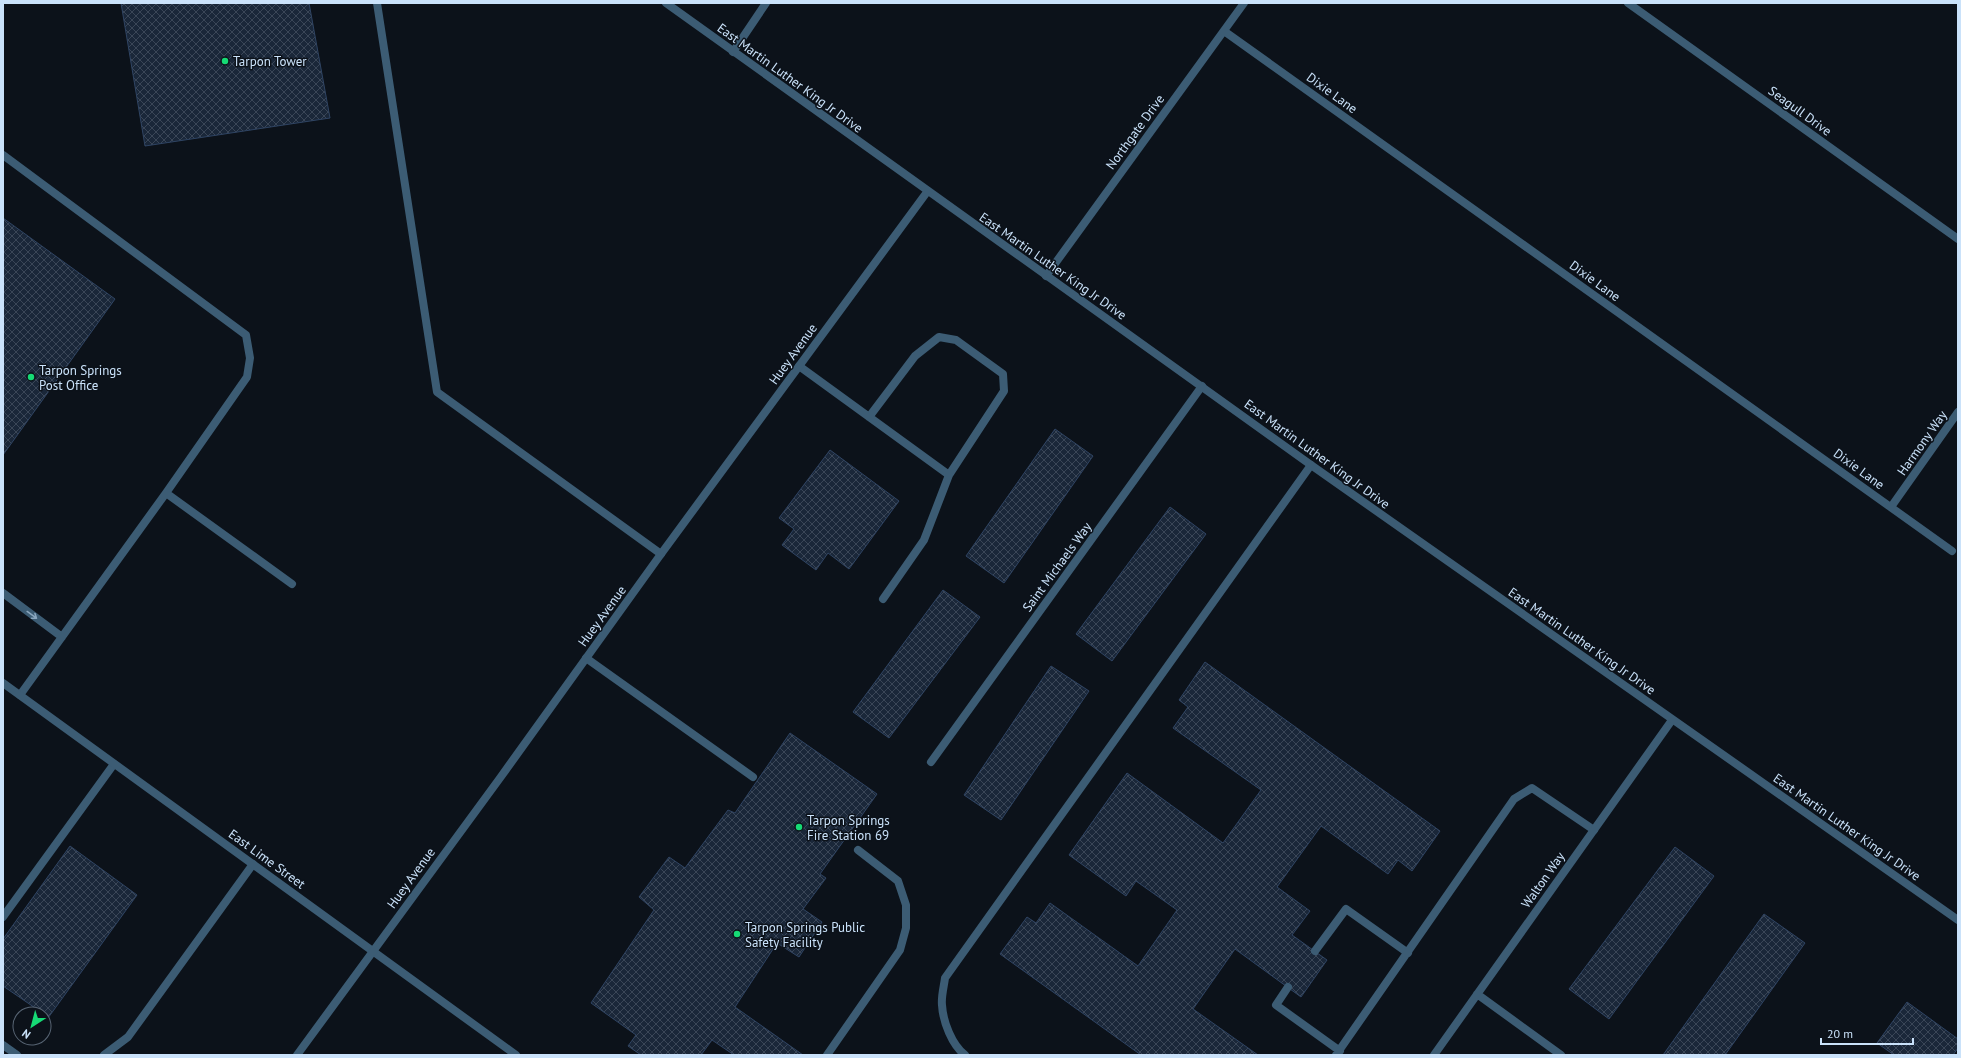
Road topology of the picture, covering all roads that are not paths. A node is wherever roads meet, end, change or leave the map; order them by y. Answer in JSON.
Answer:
{"nodes":[{"id":1,"x":377,"y":3,"type":"edge"},
{"id":2,"x":666,"y":3,"type":"edge"},
{"id":3,"x":766,"y":3,"type":"edge"},
{"id":4,"x":1244,"y":3,"type":"edge"},
{"id":5,"x":1628,"y":3,"type":"edge"},
{"id":6,"x":1224,"y":31,"type":"junction"},
{"id":7,"x":733,"y":52,"type":"junction"},
{"id":8,"x":3,"y":155,"type":"edge"},
{"id":9,"x":928,"y":192,"type":"junction"},
{"id":10,"x":1958,"y":238,"type":"edge"},
{"id":11,"x":1046,"y":276,"type":"junction"},
{"id":12,"x":799,"y":366,"type":"junction"},
{"id":13,"x":1202,"y":386,"type":"junction"},
{"id":14,"x":1958,"y":412,"type":"edge"},
{"id":15,"x":869,"y":417,"type":"junction"},
{"id":16,"x":1311,"y":464,"type":"junction"},
{"id":17,"x":948,"y":475,"type":"junction"},
{"id":18,"x":166,"y":493,"type":"junction"},
{"id":19,"x":1891,"y":507,"type":"junction"},
{"id":20,"x":1952,"y":551,"type":"dead end"},
{"id":21,"x":661,"y":554,"type":"junction"},
{"id":22,"x":292,"y":584,"type":"dead end"},
{"id":23,"x":3,"y":593,"type":"edge"},
{"id":24,"x":883,"y":599,"type":"dead end"},
{"id":25,"x":62,"y":637,"type":"junction"},
{"id":26,"x":586,"y":658,"type":"junction"},
{"id":27,"x":3,"y":683,"type":"edge"},
{"id":28,"x":20,"y":695,"type":"junction"},
{"id":29,"x":1672,"y":720,"type":"junction"},
{"id":30,"x":931,"y":762,"type":"dead end"},
{"id":31,"x":114,"y":764,"type":"junction"},
{"id":32,"x":753,"y":777,"type":"dead end"},
{"id":33,"x":1594,"y":830,"type":"junction"},
{"id":34,"x":858,"y":850,"type":"dead end"},
{"id":35,"x":253,"y":864,"type":"junction"},
{"id":36,"x":3,"y":917,"type":"edge"},
{"id":37,"x":1958,"y":920,"type":"edge"},
{"id":38,"x":372,"y":950,"type":"junction"},
{"id":39,"x":1315,"y":950,"type":"dead end"},
{"id":40,"x":1408,"y":953,"type":"junction"},
{"id":41,"x":1288,"y":987,"type":"dead end"},
{"id":42,"x":1477,"y":994,"type":"junction"},
{"id":43,"x":3,"y":1045,"type":"edge"},
{"id":44,"x":1338,"y":1053,"type":"edge"},
{"id":45,"x":17,"y":1055,"type":"edge"},
{"id":46,"x":104,"y":1055,"type":"edge"},
{"id":47,"x":297,"y":1055,"type":"edge"},
{"id":48,"x":516,"y":1055,"type":"edge"},
{"id":49,"x":827,"y":1055,"type":"edge"},
{"id":50,"x":965,"y":1055,"type":"edge"},
{"id":51,"x":1434,"y":1055,"type":"edge"},
{"id":52,"x":1561,"y":1055,"type":"edge"}],
"edges":[{"from":1,"to":21,"type":"street"},
{"from":2,"to":7,"type":"street","name":"East Martin Luther King Jr Drive"},
{"from":3,"to":7,"type":"street"},
{"from":4,"to":6,"type":"street","name":"Northgate Drive"},
{"from":5,"to":10,"type":"street","name":"Seagull Drive"},
{"from":6,"to":11,"type":"street","name":"Northgate Drive"},
{"from":6,"to":19,"type":"street","name":"Dixie Lane"},
{"from":7,"to":9,"type":"street","name":"East Martin Luther King Jr Drive"},
{"from":8,"to":18,"type":"street"},
{"from":9,"to":11,"type":"street","name":"East Martin Luther King Jr Drive"},
{"from":9,"to":12,"type":"street","name":"Huey Avenue"},
{"from":11,"to":13,"type":"street","name":"East Martin Luther King Jr Drive"},
{"from":12,"to":15,"type":"street"},
{"from":12,"to":21,"type":"street","name":"Huey Avenue"},
{"from":13,"to":16,"type":"street","name":"East Martin Luther King Jr Drive"},
{"from":13,"to":30,"type":"street","name":"Saint Michaels Way"},
{"from":14,"to":19,"type":"street","name":"Harmony Way"},
{"from":15,"to":17,"type":"street"},
{"from":15,"to":17,"type":"street"},
{"from":16,"to":29,"type":"street","name":"East Martin Luther King Jr Drive"},
{"from":16,"to":50,"type":"street"},
{"from":17,"to":24,"type":"street"},
{"from":18,"to":22,"type":"street"},
{"from":18,"to":25,"type":"street"},
{"from":19,"to":20,"type":"street","name":"Dixie Lane"},
{"from":21,"to":26,"type":"street","name":"Huey Avenue"},
{"from":23,"to":25,"type":"street","one_way":true},
{"from":25,"to":28,"type":"street"},
{"from":26,"to":32,"type":"street"},
{"from":26,"to":38,"type":"street","name":"Huey Avenue"},
{"from":27,"to":28,"type":"street","name":"East Lime Street"},
{"from":28,"to":31,"type":"street","name":"East Lime Street"},
{"from":29,"to":33,"type":"street","name":"Walton Way"},
{"from":29,"to":37,"type":"street","name":"East Martin Luther King Jr Drive"},
{"from":31,"to":35,"type":"street","name":"East Lime Street"},
{"from":31,"to":36,"type":"street"},
{"from":33,"to":40,"type":"street"},
{"from":33,"to":42,"type":"street","name":"Walton Way"},
{"from":34,"to":49,"type":"street"},
{"from":35,"to":38,"type":"street","name":"East Lime Street"},
{"from":35,"to":46,"type":"street"},
{"from":38,"to":47,"type":"street","name":"Huey Avenue"},
{"from":38,"to":48,"type":"street","name":"East Lime Street"},
{"from":39,"to":40,"type":"street"},
{"from":40,"to":44,"type":"street"},
{"from":41,"to":44,"type":"street"},
{"from":42,"to":51,"type":"street","name":"Walton Way"},
{"from":42,"to":52,"type":"street"},
{"from":43,"to":45,"type":"street"}]}
